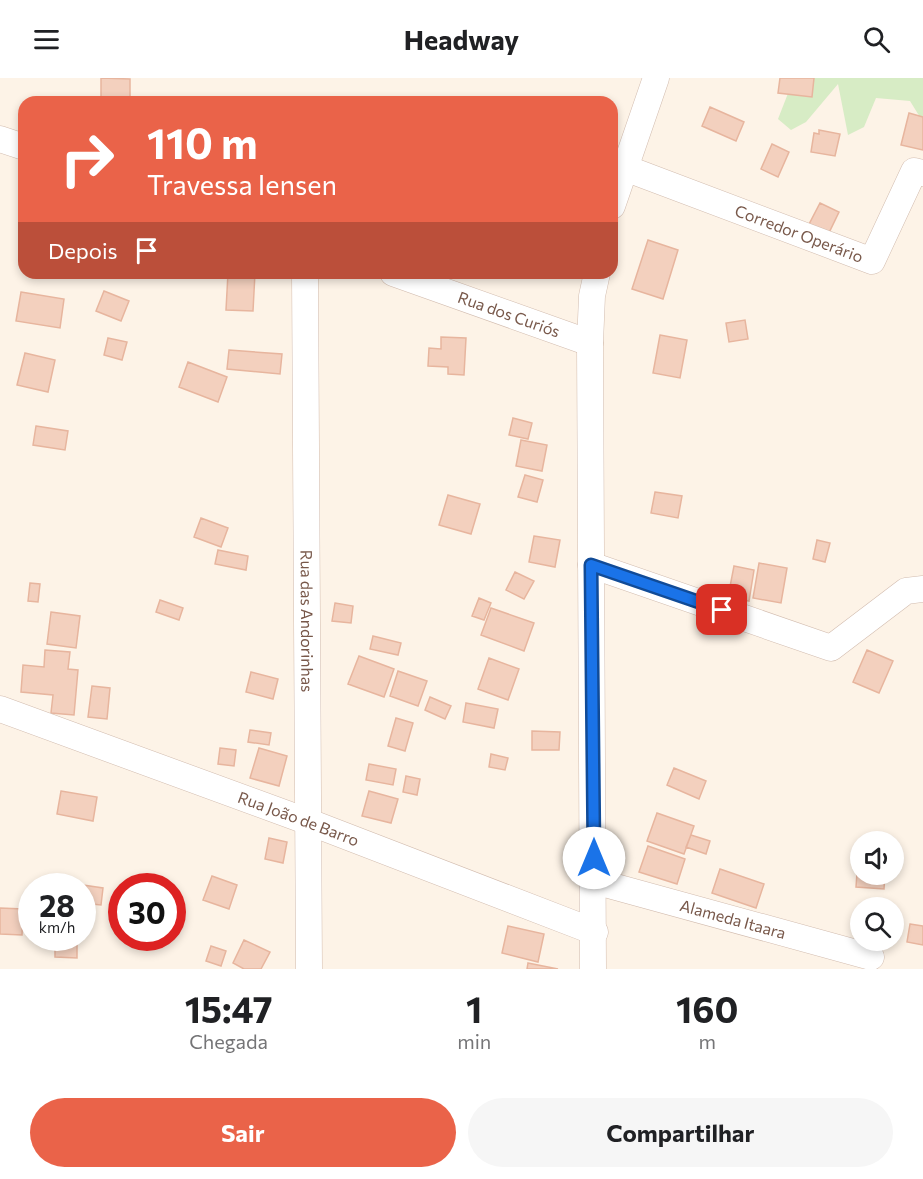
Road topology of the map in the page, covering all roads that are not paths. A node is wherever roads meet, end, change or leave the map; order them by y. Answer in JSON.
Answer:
{"nodes":[{"id":1,"x":656,"y":78,"type":"edge"},
{"id":2,"x":0,"y":139,"type":"edge"},
{"id":3,"x":18,"y":145,"type":"edge"},
{"id":4,"x":625,"y":168,"type":"junction"},
{"id":5,"x":923,"y":172,"type":"edge"},
{"id":6,"x":618,"y":188,"type":"edge"},
{"id":7,"x":304,"y":279,"type":"edge"},
{"id":8,"x":410,"y":279,"type":"edge"},
{"id":9,"x":596,"y":279,"type":"edge"},
{"id":10,"x":590,"y":343,"type":"junction"},
{"id":11,"x":591,"y":565,"type":"junction"},
{"id":12,"x":923,"y":589,"type":"edge"},
{"id":13,"x":0,"y":709,"type":"edge"},
{"id":14,"x":309,"y":822,"type":"junction"},
{"id":15,"x":594,"y":881,"type":"junction"},
{"id":16,"x":595,"y":932,"type":"junction"},
{"id":17,"x":871,"y":957,"type":"dead end"},
{"id":18,"x":309,"y":969,"type":"edge"},
{"id":19,"x":593,"y":969,"type":"edge"}],
"edges":[{"from":1,"to":4,"type":"street"},
{"from":2,"to":3,"type":"street"},
{"from":4,"to":5,"type":"street","name":"Corredor Operário"},
{"from":4,"to":6,"type":"street"},
{"from":7,"to":14,"type":"street","name":"Rua das Andorinhas"},
{"from":8,"to":10,"type":"street","name":"Rua dos Curiós"},
{"from":9,"to":10,"type":"street"},
{"from":10,"to":11,"type":"street"},
{"from":11,"to":12,"type":"street"},
{"from":11,"to":15,"type":"street"},
{"from":13,"to":14,"type":"street","name":"Rua João de Barro"},
{"from":14,"to":16,"type":"street","name":"Rua João de Barro"},
{"from":14,"to":18,"type":"street","name":"Rua das Andorinhas"},
{"from":15,"to":16,"type":"street"},
{"from":15,"to":17,"type":"street","name":"Alameda Itaara"},
{"from":16,"to":19,"type":"street"}]}
